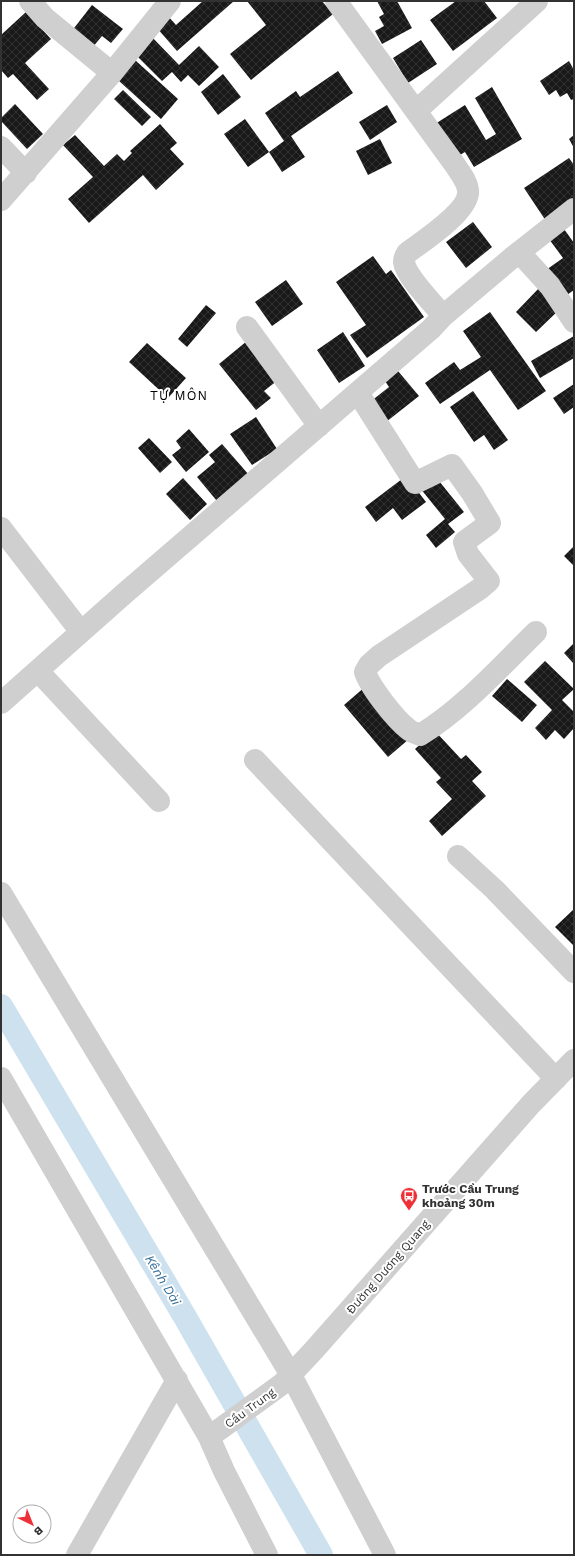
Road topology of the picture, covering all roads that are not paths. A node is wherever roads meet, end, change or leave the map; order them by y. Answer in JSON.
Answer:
{"nodes":[{"id":1,"x":30,"y":1,"type":"edge"},
{"id":2,"x":170,"y":1,"type":"edge"},
{"id":3,"x":336,"y":1,"type":"edge"},
{"id":4,"x":537,"y":1,"type":"edge"},
{"id":5,"x":112,"y":73,"type":"junction"},
{"id":6,"x":416,"y":111,"type":"junction"},
{"id":7,"x":1,"y":147,"type":"edge"},
{"id":8,"x":26,"y":173,"type":"junction"},
{"id":9,"x":1,"y":200,"type":"edge"},
{"id":10,"x":574,"y":209,"type":"edge"},
{"id":11,"x":519,"y":252,"type":"junction"},
{"id":12,"x":443,"y":316,"type":"junction"},
{"id":13,"x":574,"y":322,"type":"edge"},
{"id":14,"x":247,"y":327,"type":"dead end"},
{"id":15,"x":358,"y":392,"type":"junction"},
{"id":16,"x":319,"y":426,"type":"junction"},
{"id":17,"x":1,"y":528,"type":"edge"},
{"id":18,"x":81,"y":632,"type":"junction"},
{"id":19,"x":536,"y":632,"type":"dead end"},
{"id":20,"x":38,"y":670,"type":"junction"},
{"id":21,"x":1,"y":703,"type":"edge"},
{"id":22,"x":255,"y":760,"type":"dead end"},
{"id":23,"x":159,"y":801,"type":"dead end"},
{"id":24,"x":458,"y":856,"type":"dead end"},
{"id":25,"x":1,"y":893,"type":"edge"},
{"id":26,"x":574,"y":972,"type":"edge"},
{"id":27,"x":574,"y":1060,"type":"edge"},
{"id":28,"x":1,"y":1078,"type":"edge"},
{"id":29,"x":556,"y":1079,"type":"junction"},
{"id":30,"x":177,"y":1380,"type":"junction"},
{"id":31,"x":287,"y":1380,"type":"junction"},
{"id":32,"x":214,"y":1434,"type":"junction"},
{"id":33,"x":77,"y":1555,"type":"edge"},
{"id":34,"x":267,"y":1555,"type":"edge"},
{"id":35,"x":385,"y":1555,"type":"edge"}],
"edges":[{"from":1,"to":5,"type":"street"},
{"from":2,"to":5,"type":"street"},
{"from":3,"to":6,"type":"street"},
{"from":4,"to":6,"type":"street"},
{"from":5,"to":8,"type":"street"},
{"from":6,"to":12,"type":"street"},
{"from":7,"to":8,"type":"street"},
{"from":8,"to":9,"type":"street"},
{"from":10,"to":11,"type":"street"},
{"from":11,"to":12,"type":"street"},
{"from":11,"to":13,"type":"street"},
{"from":12,"to":15,"type":"street"},
{"from":14,"to":16,"type":"street"},
{"from":15,"to":16,"type":"street"},
{"from":15,"to":19,"type":"street"},
{"from":16,"to":18,"type":"street"},
{"from":17,"to":18,"type":"street"},
{"from":18,"to":20,"type":"street"},
{"from":20,"to":21,"type":"street"},
{"from":20,"to":23,"type":"street"},
{"from":22,"to":29,"type":"street"},
{"from":24,"to":26,"type":"street"},
{"from":25,"to":31,"type":"street"},
{"from":27,"to":29,"type":"street","name":"Đường Dương Quang"},
{"from":28,"to":30,"type":"street"},
{"from":29,"to":31,"type":"street","name":"Đường Dương Quang"},
{"from":30,"to":32,"type":"street"},
{"from":30,"to":33,"type":"street"},
{"from":31,"to":32,"type":"street","name":"Cầu Trung"},
{"from":31,"to":35,"type":"street"},
{"from":32,"to":34,"type":"street"}]}
